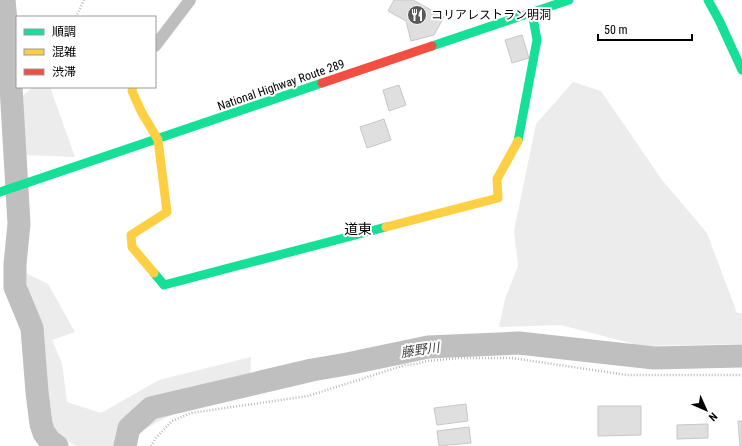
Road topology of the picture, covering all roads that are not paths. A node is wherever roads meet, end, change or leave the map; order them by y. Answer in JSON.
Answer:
{"nodes":[{"id":1,"x":190,"y":0,"type":"edge"},
{"id":2,"x":569,"y":0,"type":"edge"},
{"id":3,"x":708,"y":0,"type":"edge"},
{"id":4,"x":532,"y":12,"type":"junction"},
{"id":5,"x":156,"y":45,"type":"edge"},
{"id":6,"x":742,"y":70,"type":"edge"},
{"id":7,"x":133,"y":88,"type":"edge"},
{"id":8,"x":158,"y":140,"type":"junction"},
{"id":9,"x":4,"y":191,"type":"edge"}],
"edges":[{"from":1,"to":5,"type":"street"},
{"from":2,"to":4,"type":"main road","name":"National Highway Route 289"},
{"from":3,"to":6,"type":"main road"},
{"from":4,"to":8,"type":"main road","name":"National Highway Route 289"},
{"from":4,"to":8,"type":"main road"},
{"from":7,"to":8,"type":"main road"},
{"from":8,"to":9,"type":"main road","name":"National Highway Route 289"}]}
